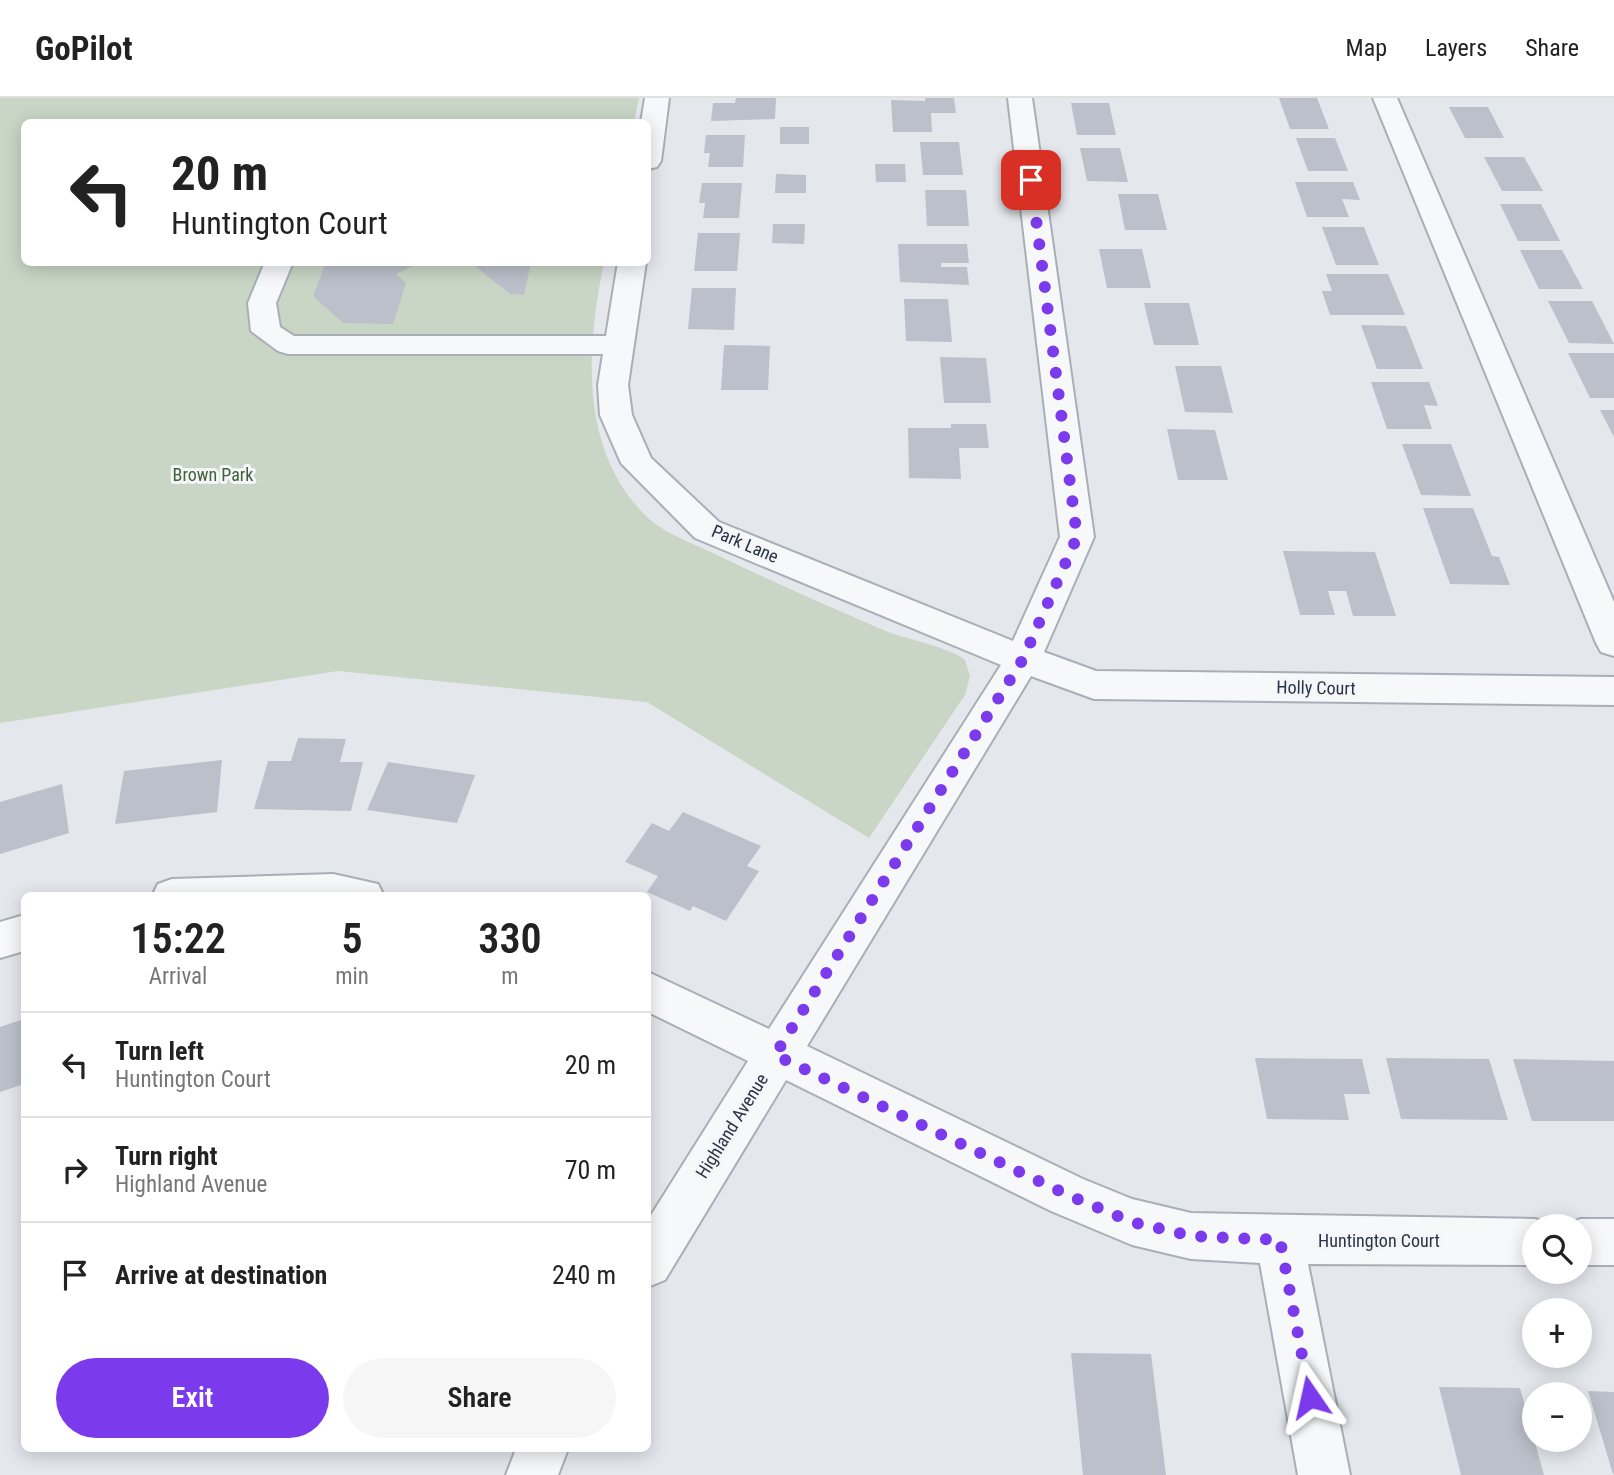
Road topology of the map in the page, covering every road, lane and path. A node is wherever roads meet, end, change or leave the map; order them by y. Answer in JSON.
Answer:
{"nodes":[{"id":1,"x":657,"y":98,"type":"edge"},
{"id":2,"x":1020,"y":98,"type":"edge"},
{"id":3,"x":1385,"y":98,"type":"edge"},
{"id":4,"x":651,"y":120,"type":"edge"},
{"id":5,"x":277,"y":266,"type":"edge"},
{"id":6,"x":631,"y":266,"type":"edge"},
{"id":7,"x":618,"y":345,"type":"junction"},
{"id":8,"x":1614,"y":643,"type":"edge"},
{"id":9,"x":1023,"y":659,"type":"junction"},
{"id":10,"x":1614,"y":691,"type":"edge"},
{"id":11,"x":301,"y":892,"type":"edge"},
{"id":12,"x":339,"y":892,"type":"edge"},
{"id":13,"x":21,"y":934,"type":"edge"},
{"id":14,"x":0,"y":940,"type":"edge"},
{"id":15,"x":651,"y":993,"type":"edge"},
{"id":16,"x":775,"y":1055,"type":"junction"},
{"id":17,"x":1280,"y":1240,"type":"junction"},
{"id":18,"x":1522,"y":1242,"type":"edge"},
{"id":19,"x":1592,"y":1242,"type":"edge"},
{"id":20,"x":1614,"y":1242,"type":"edge"},
{"id":21,"x":651,"y":1258,"type":"edge"},
{"id":22,"x":541,"y":1452,"type":"edge"},
{"id":23,"x":532,"y":1475,"type":"edge"},
{"id":24,"x":1324,"y":1475,"type":"edge"}],
"edges":[{"from":1,"to":4,"type":"street"},
{"from":2,"to":9,"type":"street","name":"Highland Avenue"},
{"from":3,"to":8,"type":"street"},
{"from":5,"to":7,"type":"street"},
{"from":6,"to":7,"type":"street","name":"Park Lane"},
{"from":7,"to":9,"type":"street","name":"Park Lane"},
{"from":9,"to":10,"type":"street","name":"Holly Court"},
{"from":9,"to":16,"type":"street","name":"Highland Avenue"},
{"from":11,"to":12,"type":"street"},
{"from":13,"to":14,"type":"street"},
{"from":15,"to":16,"type":"street","name":"Huntington Court"},
{"from":16,"to":17,"type":"street","name":"Huntington Court"},
{"from":16,"to":21,"type":"street","name":"Highland Avenue"},
{"from":17,"to":18,"type":"street","name":"Huntington Court"},
{"from":17,"to":24,"type":"street"},
{"from":19,"to":20,"type":"street"},
{"from":22,"to":23,"type":"street"}]}
